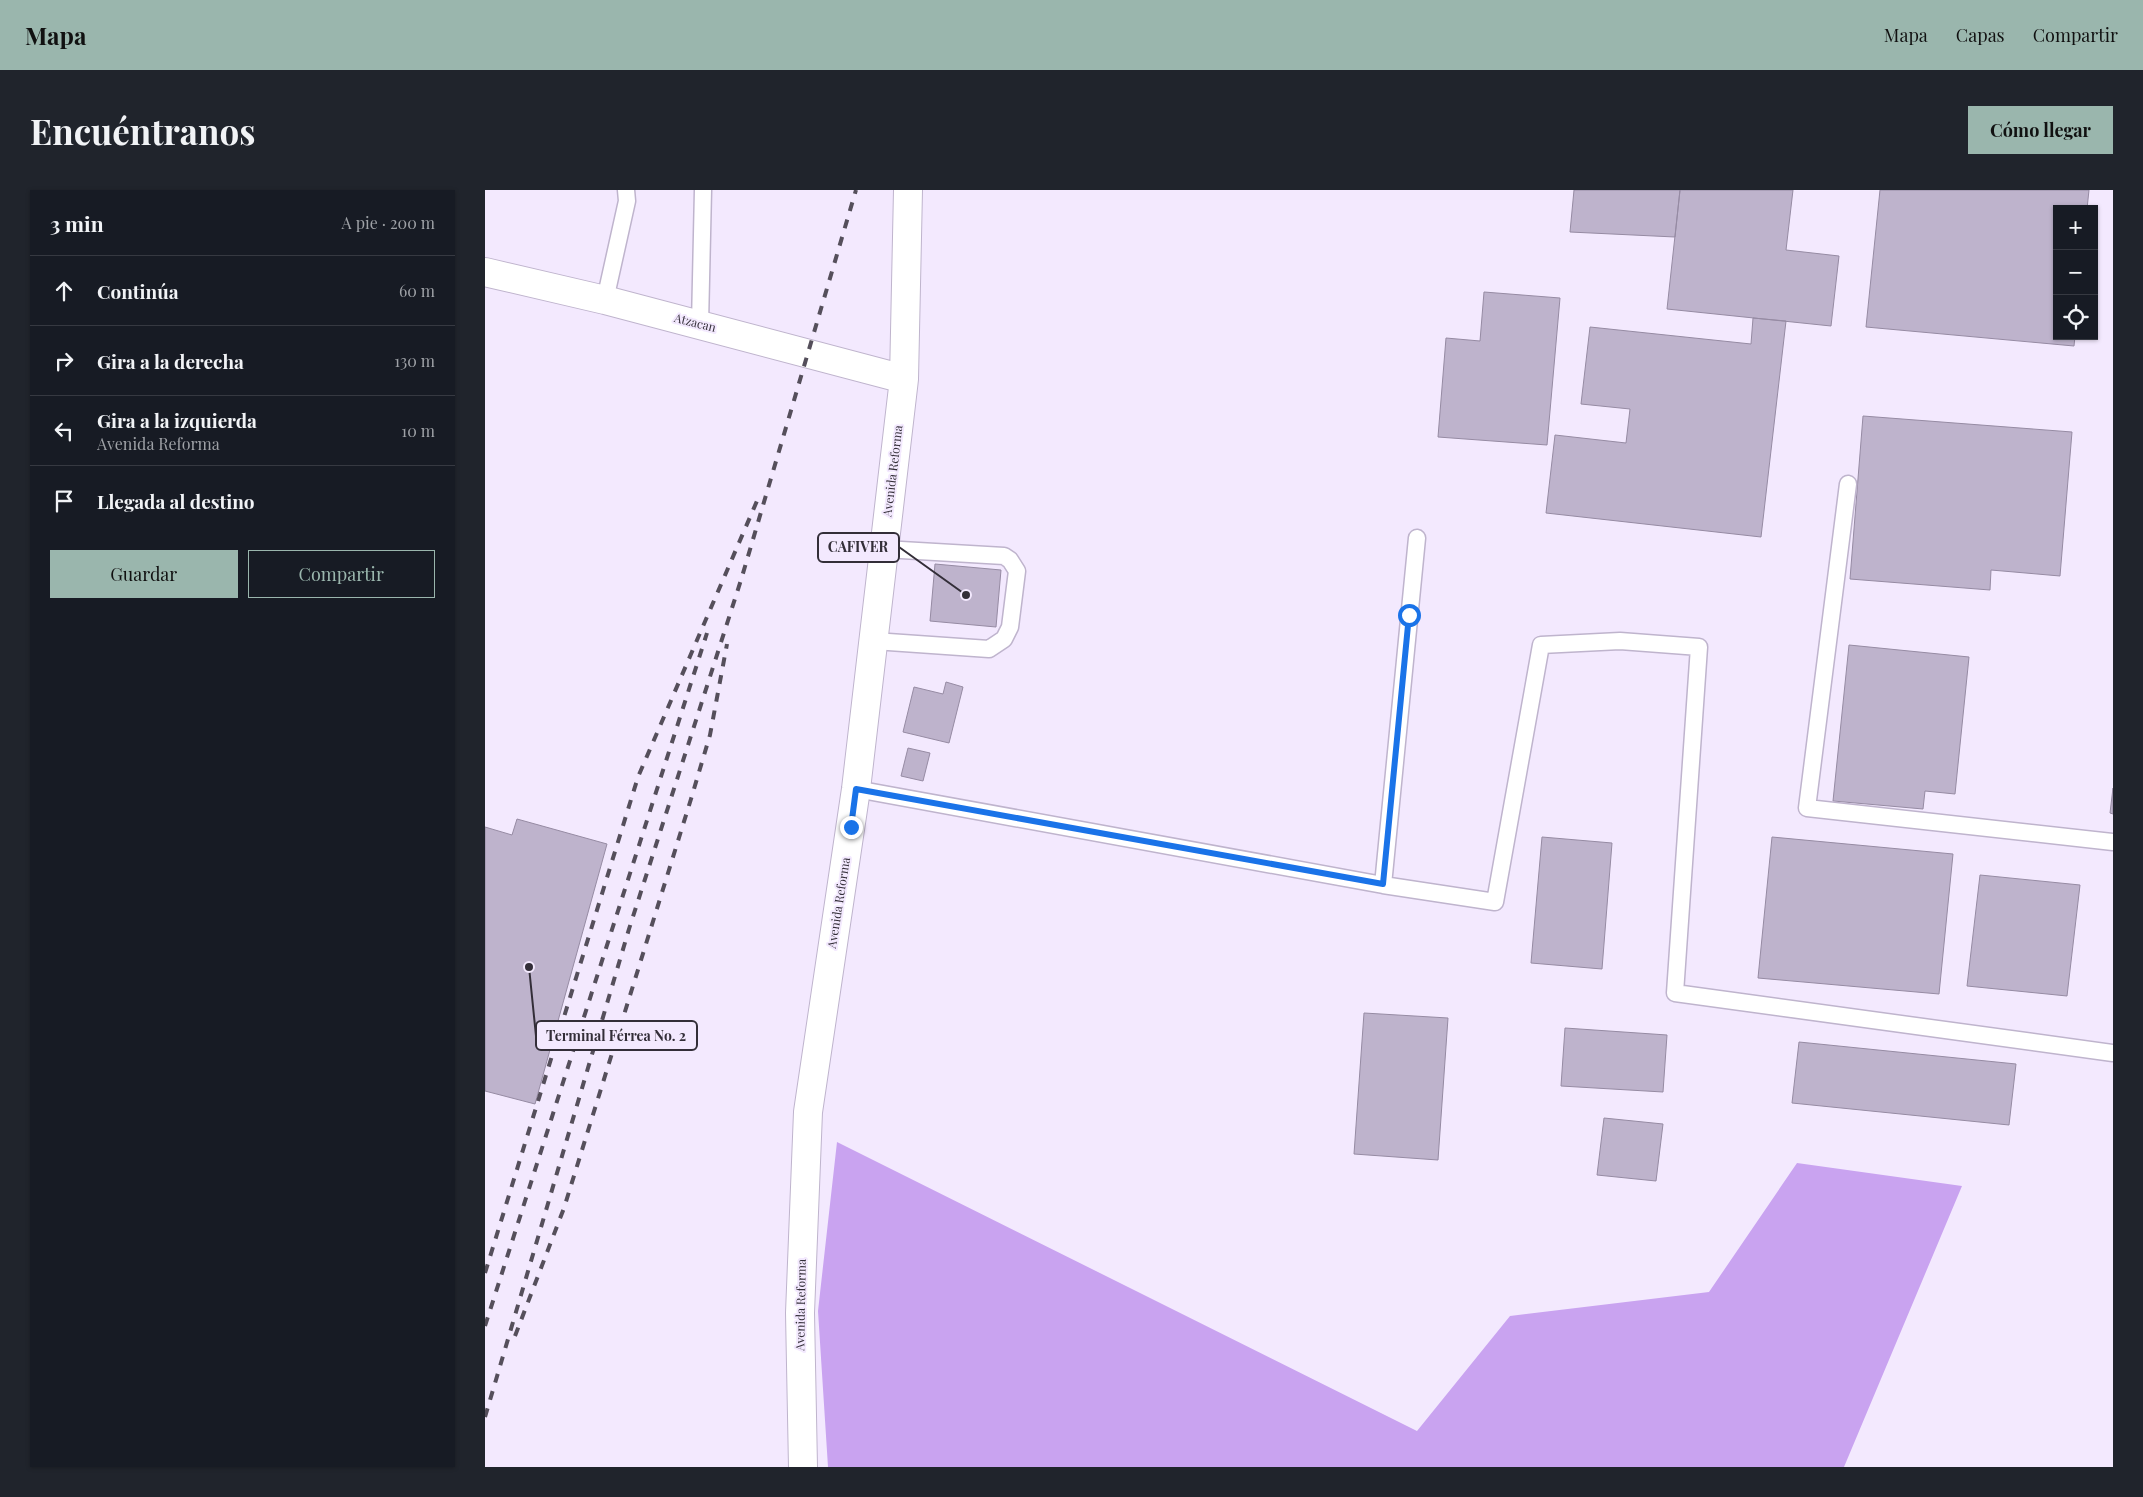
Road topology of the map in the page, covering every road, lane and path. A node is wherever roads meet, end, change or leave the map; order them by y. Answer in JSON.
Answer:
{"nodes":[{"id":1,"x":627,"y":190,"type":"edge"},
{"id":2,"x":703,"y":190,"type":"edge"},
{"id":3,"x":908,"y":190,"type":"edge"},
{"id":4,"x":485,"y":272,"type":"edge"},
{"id":5,"x":605,"y":300,"type":"junction"},
{"id":6,"x":700,"y":324,"type":"junction"},
{"id":7,"x":904,"y":379,"type":"junction"},
{"id":8,"x":1848,"y":484,"type":"dead end"},
{"id":9,"x":1417,"y":538,"type":"dead end"},
{"id":10,"x":884,"y":548,"type":"junction"},
{"id":11,"x":874,"y":640,"type":"junction"},
{"id":12,"x":856,"y":789,"type":"junction"},
{"id":13,"x":2113,"y":842,"type":"edge"},
{"id":14,"x":1383,"y":884,"type":"junction"},
{"id":15,"x":2113,"y":1053,"type":"edge"},
{"id":16,"x":803,"y":1467,"type":"edge"}],
"edges":[{"from":1,"to":5,"type":"lane"},
{"from":2,"to":6,"type":"lane"},
{"from":3,"to":7,"type":"street","name":"Avenida Reforma"},
{"from":4,"to":5,"type":"street","name":"Atzacan"},
{"from":5,"to":6,"type":"street","name":"Atzacan"},
{"from":6,"to":7,"type":"street","name":"Atzacan"},
{"from":7,"to":10,"type":"street","name":"Avenida Reforma"},
{"from":8,"to":13,"type":"lane"},
{"from":9,"to":14,"type":"lane"},
{"from":10,"to":11,"type":"street","name":"Avenida Reforma"},
{"from":10,"to":11,"type":"lane"},
{"from":11,"to":12,"type":"street","name":"Avenida Reforma"},
{"from":12,"to":14,"type":"lane"},
{"from":12,"to":16,"type":"street","name":"Avenida Reforma"},
{"from":14,"to":15,"type":"lane"}]}
